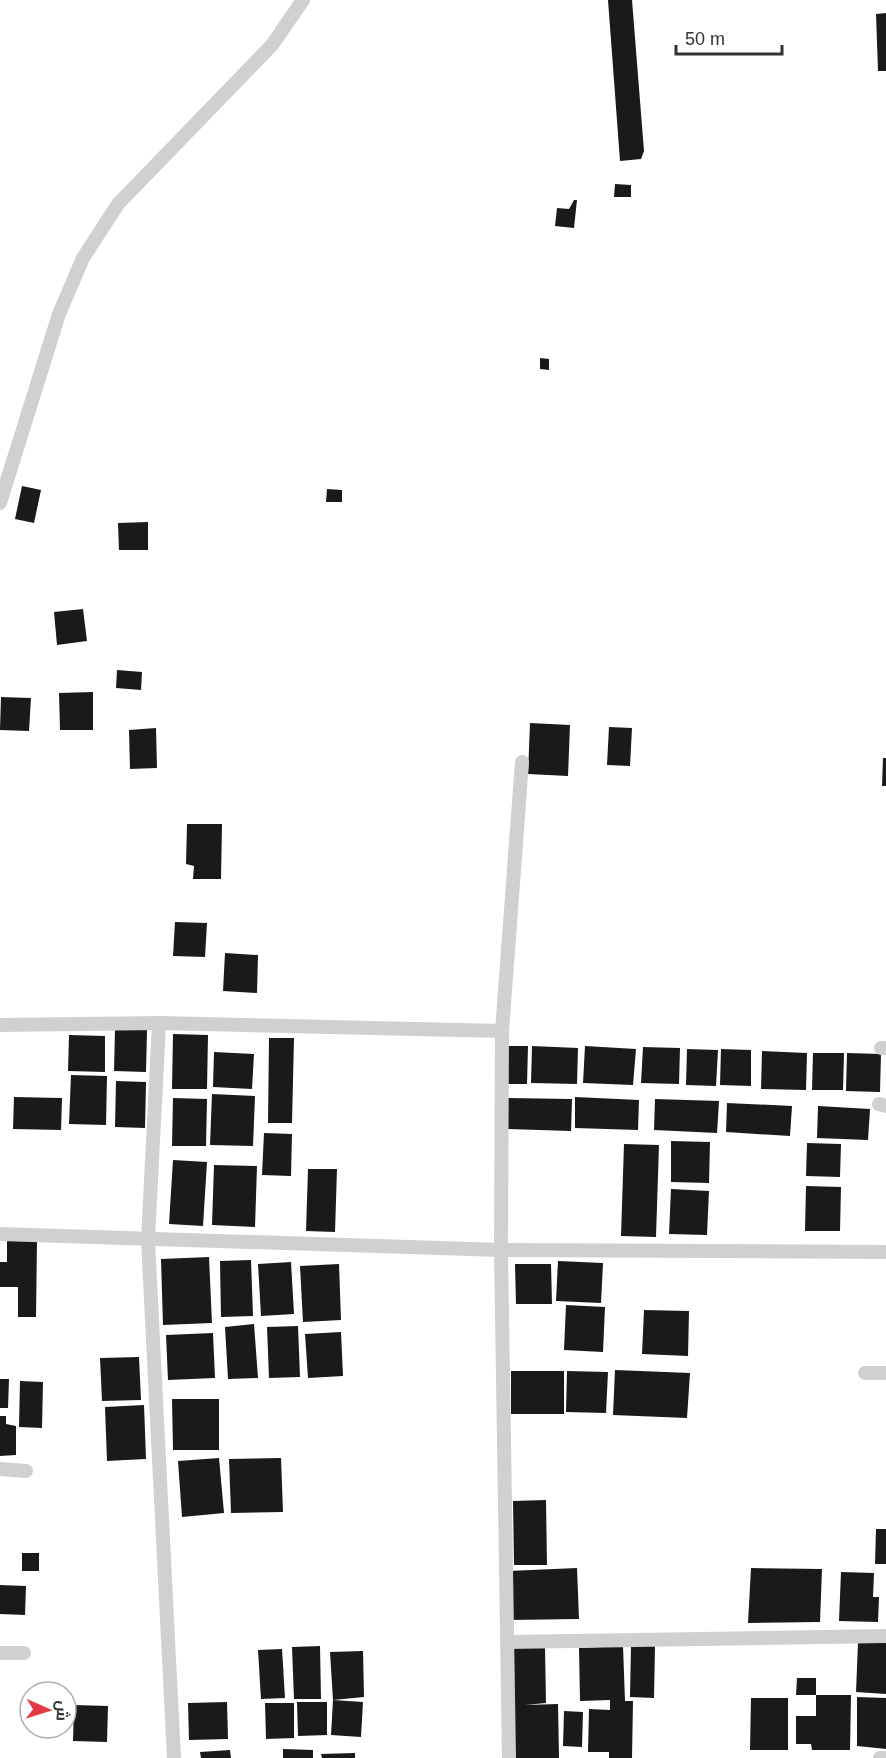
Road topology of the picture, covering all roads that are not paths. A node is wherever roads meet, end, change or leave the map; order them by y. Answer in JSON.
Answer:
{"nodes":[{"id":1,"x":303,"y":0,"type":"edge"},
{"id":2,"x":0,"y":503,"type":"edge"},
{"id":3,"x":522,"y":762,"type":"dead end"},
{"id":4,"x":159,"y":1023,"type":"junction"},
{"id":5,"x":0,"y":1025,"type":"edge"},
{"id":6,"x":502,"y":1031,"type":"junction"},
{"id":7,"x":0,"y":1234,"type":"edge"},
{"id":8,"x":148,"y":1240,"type":"junction"},
{"id":9,"x":501,"y":1250,"type":"junction"},
{"id":10,"x":886,"y":1252,"type":"edge"},
{"id":11,"x":865,"y":1373,"type":"dead end"},
{"id":12,"x":886,"y":1373,"type":"edge"},
{"id":13,"x":0,"y":1469,"type":"edge"},
{"id":14,"x":26,"y":1471,"type":"dead end"},
{"id":15,"x":886,"y":1636,"type":"edge"},
{"id":16,"x":507,"y":1642,"type":"junction"},
{"id":17,"x":0,"y":1653,"type":"edge"},
{"id":18,"x":24,"y":1653,"type":"dead end"},
{"id":19,"x":174,"y":1758,"type":"edge"},
{"id":20,"x":509,"y":1758,"type":"edge"},
{"id":21,"x":880,"y":1758,"type":"edge"},
{"id":22,"x":886,"y":1758,"type":"edge"}],
"edges":[{"from":1,"to":2,"type":"street"},
{"from":3,"to":6,"type":"street"},
{"from":4,"to":5,"type":"street"},
{"from":4,"to":6,"type":"street"},
{"from":4,"to":8,"type":"street"},
{"from":6,"to":9,"type":"street"},
{"from":7,"to":8,"type":"street"},
{"from":8,"to":9,"type":"street"},
{"from":8,"to":19,"type":"street"},
{"from":9,"to":10,"type":"street"},
{"from":9,"to":16,"type":"street"},
{"from":11,"to":12,"type":"street"},
{"from":13,"to":14,"type":"street"},
{"from":15,"to":16,"type":"street"},
{"from":16,"to":20,"type":"street"},
{"from":17,"to":18,"type":"street"},
{"from":21,"to":22,"type":"street"}]}
